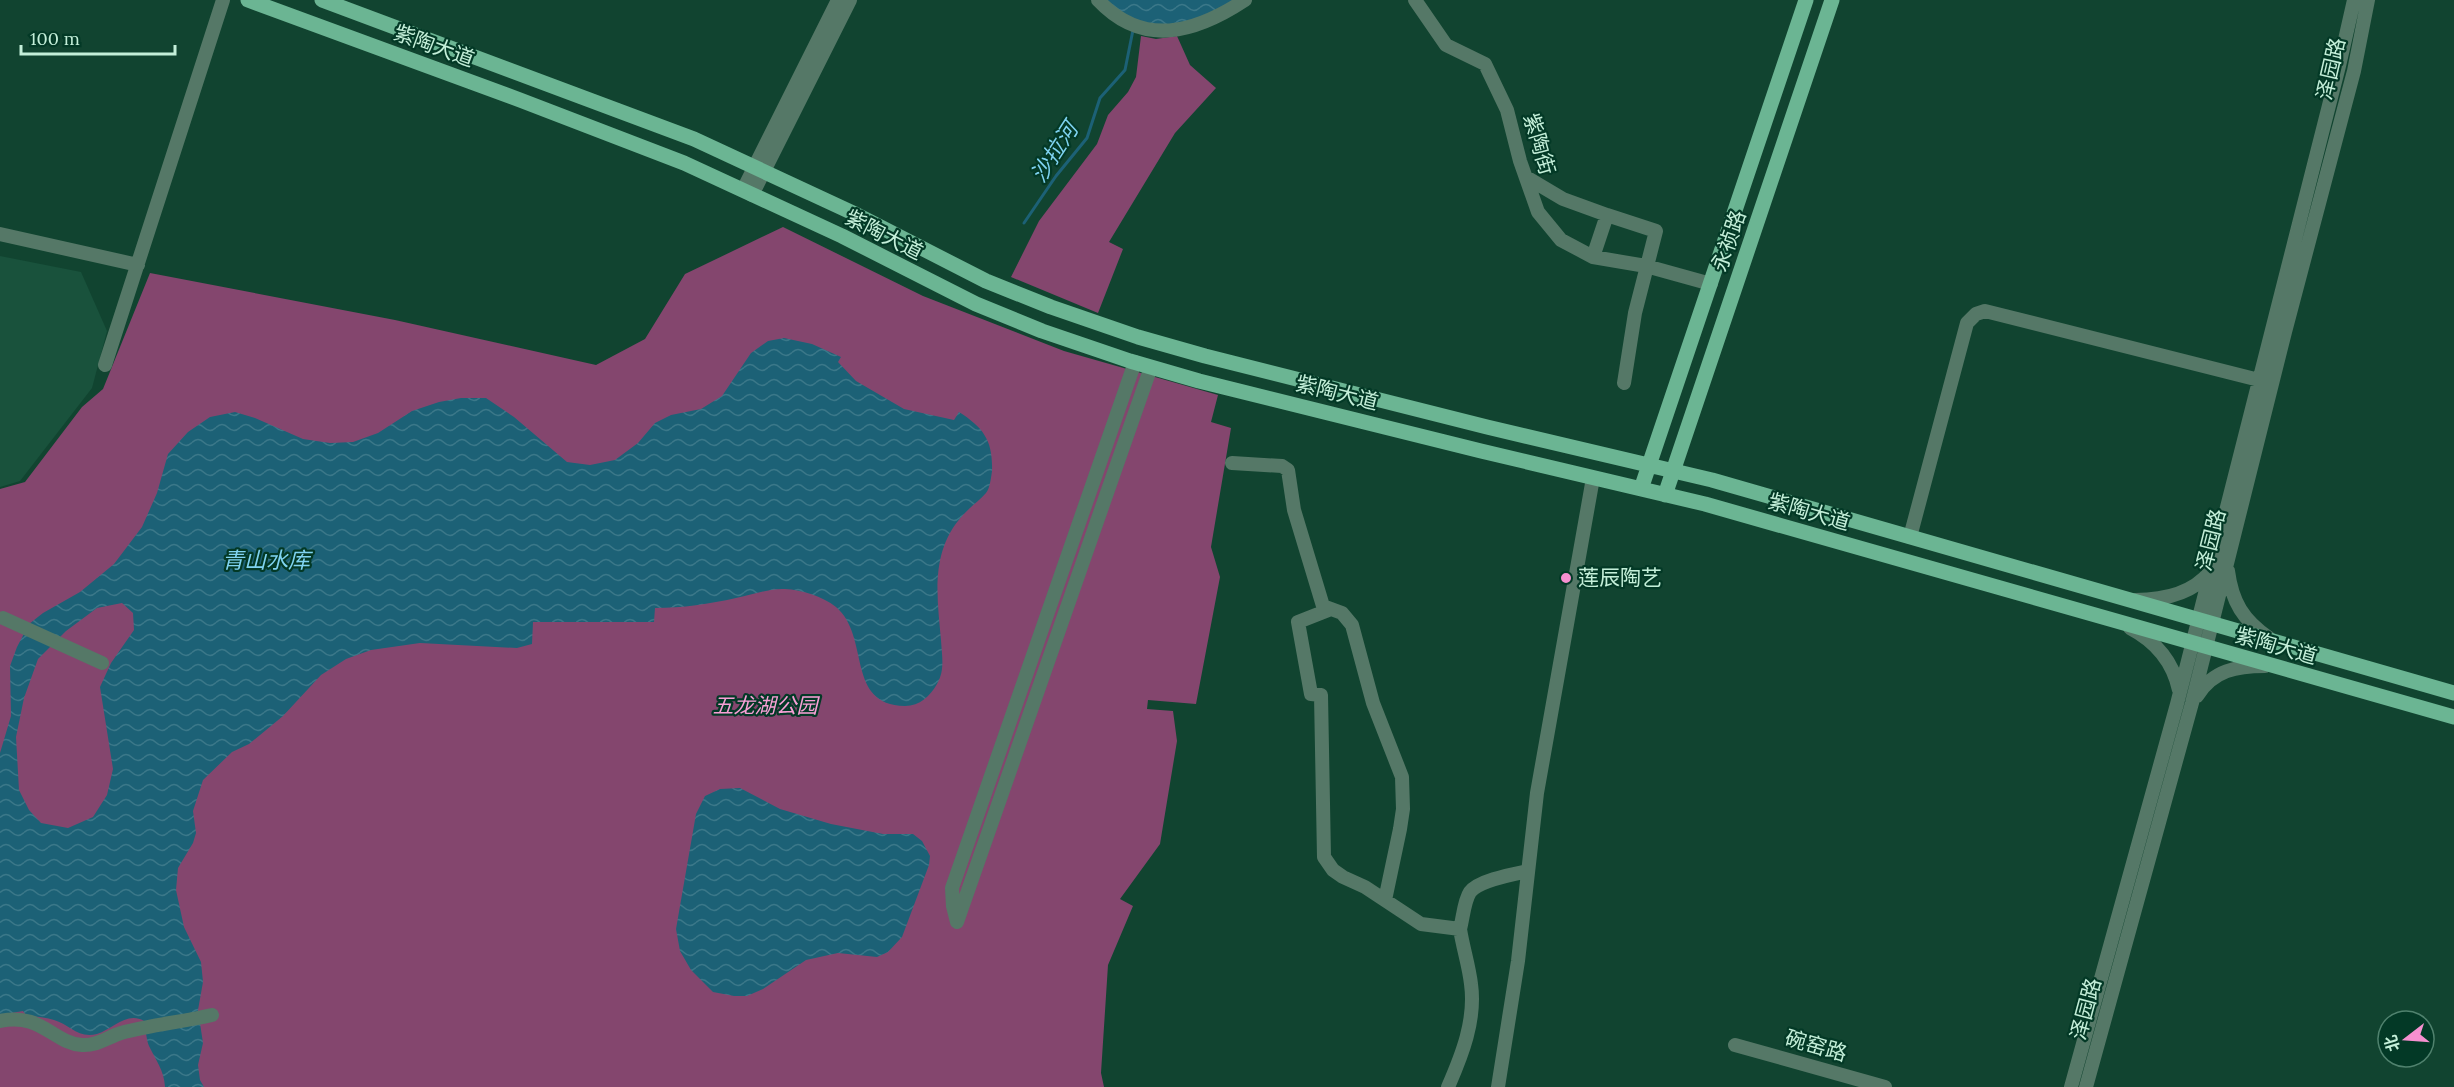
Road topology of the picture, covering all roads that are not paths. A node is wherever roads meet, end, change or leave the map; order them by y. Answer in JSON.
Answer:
{"nodes":[{"id":1,"x":223,"y":0,"type":"edge"},
{"id":2,"x":248,"y":0,"type":"edge"},
{"id":3,"x":322,"y":0,"type":"edge"},
{"id":4,"x":838,"y":0,"type":"edge"},
{"id":5,"x":850,"y":0,"type":"edge"},
{"id":6,"x":1098,"y":0,"type":"edge"},
{"id":7,"x":1245,"y":0,"type":"edge"},
{"id":8,"x":1415,"y":0,"type":"edge"},
{"id":9,"x":1806,"y":0,"type":"edge"},
{"id":10,"x":1832,"y":0,"type":"edge"},
{"id":11,"x":2354,"y":0,"type":"edge"},
{"id":12,"x":2368,"y":0,"type":"edge"},
{"id":13,"x":759,"y":170,"type":"junction"},
{"id":14,"x":1526,"y":177,"type":"junction"},
{"id":15,"x":748,"y":192,"type":"junction"},
{"id":16,"x":1607,"y":215,"type":"junction"},
{"id":17,"x":0,"y":234,"type":"edge"},
{"id":18,"x":0,"y":244,"type":"edge"},
{"id":19,"x":1593,"y":257,"type":"junction"},
{"id":20,"x":1646,"y":266,"type":"junction"},
{"id":21,"x":137,"y":269,"type":"junction"},
{"id":22,"x":1711,"y":284,"type":"junction"},
{"id":23,"x":1135,"y":362,"type":"junction"},
{"id":24,"x":105,"y":364,"type":"dead end"},
{"id":25,"x":1151,"y":367,"type":"junction"},
{"id":26,"x":2259,"y":380,"type":"junction"},
{"id":27,"x":1624,"y":383,"type":"dead end"},
{"id":28,"x":1232,"y":463,"type":"dead end"},
{"id":29,"x":1649,"y":465,"type":"junction"},
{"id":30,"x":1673,"y":471,"type":"junction"},
{"id":31,"x":1593,"y":478,"type":"junction"},
{"id":32,"x":1641,"y":489,"type":"junction"},
{"id":33,"x":1665,"y":495,"type":"junction"},
{"id":34,"x":1910,"y":537,"type":"junction"},
{"id":35,"x":2227,"y":565,"type":"junction"},
{"id":36,"x":2211,"y":570,"type":"junction"},
{"id":37,"x":2128,"y":600,"type":"junction"},
{"id":38,"x":1331,"y":609,"type":"junction"},
{"id":39,"x":3,"y":618,"type":"dead end"},
{"id":40,"x":2205,"y":622,"type":"junction"},
{"id":41,"x":2120,"y":623,"type":"junction"},
{"id":42,"x":2276,"y":643,"type":"junction"},
{"id":43,"x":2199,"y":646,"type":"junction"},
{"id":44,"x":102,"y":663,"type":"dead end"},
{"id":45,"x":2268,"y":666,"type":"junction"},
{"id":46,"x":2180,"y":693,"type":"junction"},
{"id":47,"x":2454,"y":693,"type":"edge"},
{"id":48,"x":2192,"y":703,"type":"junction"},
{"id":49,"x":2454,"y":717,"type":"edge"},
{"id":50,"x":1528,"y":871,"type":"junction"},
{"id":51,"x":1385,"y":900,"type":"junction"},
{"id":52,"x":1460,"y":929,"type":"junction"},
{"id":53,"x":212,"y":1015,"type":"dead end"},
{"id":54,"x":0,"y":1020,"type":"edge"},
{"id":55,"x":1735,"y":1045,"type":"dead end"},
{"id":56,"x":1448,"y":1087,"type":"edge"},
{"id":57,"x":1498,"y":1087,"type":"edge"},
{"id":58,"x":1885,"y":1087,"type":"edge"},
{"id":59,"x":2071,"y":1087,"type":"edge"},
{"id":60,"x":2086,"y":1087,"type":"edge"}],
"edges":[{"from":1,"to":21,"type":"street"},
{"from":2,"to":15,"type":"main road","name":"紫陶大道"},
{"from":3,"to":13,"type":"main road","name":"紫陶大道"},
{"from":4,"to":13,"type":"street"},
{"from":5,"to":13,"type":"street"},
{"from":6,"to":7,"type":"street"},
{"from":8,"to":14,"type":"street","name":"紫陶街"},
{"from":9,"to":22,"type":"main road","name":"永祯路"},
{"from":10,"to":30,"type":"main road","name":"永祯路"},
{"from":11,"to":26,"type":"street","name":"泽园路"},
{"from":12,"to":35,"type":"street","name":"泽园路"},
{"from":13,"to":15,"type":"street"},
{"from":13,"to":29,"type":"main road","name":"紫陶大道"},
{"from":14,"to":16,"type":"street"},
{"from":14,"to":19,"type":"street","name":"紫陶街"},
{"from":15,"to":23,"type":"main road","name":"紫陶大道"},
{"from":16,"to":19,"type":"street"},
{"from":16,"to":20,"type":"street"},
{"from":17,"to":21,"type":"street"},
{"from":18,"to":21,"type":"street"},
{"from":19,"to":20,"type":"street","name":"紫陶街"},
{"from":20,"to":22,"type":"street","name":"紫陶街"},
{"from":20,"to":27,"type":"street"},
{"from":21,"to":24,"type":"street"},
{"from":22,"to":29,"type":"main road","name":"永祯路"},
{"from":23,"to":25,"type":"main road","name":"紫陶大道"},
{"from":23,"to":25,"type":"street"},
{"from":25,"to":31,"type":"main road","name":"紫陶大道"},
{"from":26,"to":34,"type":"street"},
{"from":26,"to":36,"type":"street","name":"泽园路"},
{"from":28,"to":38,"type":"street"},
{"from":29,"to":30,"type":"main road","name":"紫陶大道"},
{"from":29,"to":32,"type":"main road","name":"永祯路"},
{"from":30,"to":33,"type":"main road","name":"永祯路"},
{"from":30,"to":34,"type":"main road","name":"紫陶大道"},
{"from":31,"to":32,"type":"main road","name":"紫陶大道"},
{"from":31,"to":50,"type":"street"},
{"from":32,"to":33,"type":"main road","name":"紫陶大道"},
{"from":33,"to":41,"type":"main road","name":"紫陶大道"},
{"from":34,"to":37,"type":"main road","name":"紫陶大道"},
{"from":35,"to":40,"type":"street","name":"泽园路"},
{"from":35,"to":42,"type":"street"},
{"from":36,"to":37,"type":"street"},
{"from":36,"to":40,"type":"street","name":"泽园路"},
{"from":37,"to":40,"type":"main road","name":"紫陶大道"},
{"from":38,"to":51,"type":"street"},
{"from":38,"to":51,"type":"street"},
{"from":39,"to":44,"type":"street"},
{"from":40,"to":42,"type":"main road","name":"紫陶大道"},
{"from":40,"to":43,"type":"street","name":"泽园路"},
{"from":41,"to":43,"type":"main road","name":"紫陶大道"},
{"from":41,"to":46,"type":"street"},
{"from":42,"to":47,"type":"main road","name":"紫陶大道"},
{"from":43,"to":45,"type":"main road","name":"紫陶大道"},
{"from":43,"to":46,"type":"street","name":"泽园路"},
{"from":43,"to":48,"type":"street","name":"泽园路"},
{"from":45,"to":48,"type":"street"},
{"from":45,"to":49,"type":"main road","name":"紫陶大道"},
{"from":46,"to":59,"type":"street","name":"泽园路"},
{"from":48,"to":60,"type":"street","name":"泽园路"},
{"from":50,"to":52,"type":"street"},
{"from":50,"to":57,"type":"street"},
{"from":51,"to":52,"type":"street"},
{"from":52,"to":56,"type":"street"},
{"from":53,"to":54,"type":"street"},
{"from":55,"to":58,"type":"street","name":"碗窑路"}]}
